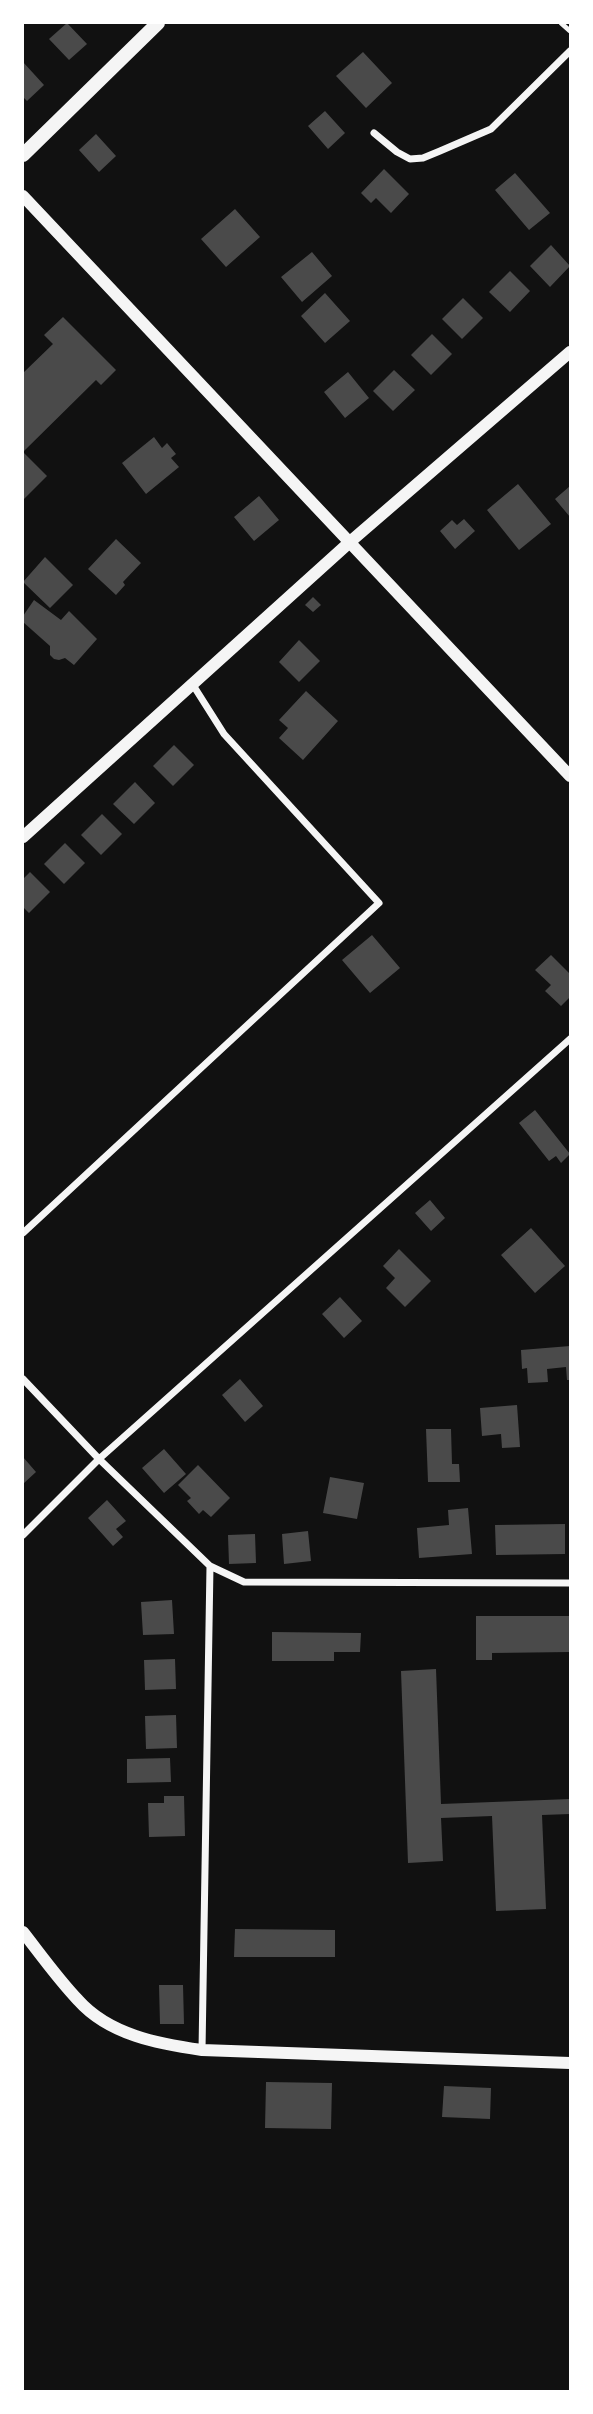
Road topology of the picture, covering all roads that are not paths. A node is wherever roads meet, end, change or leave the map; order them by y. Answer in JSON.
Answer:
{"nodes":[{"id":1,"x":158,"y":23,"type":"edge"},
{"id":2,"x":561,"y":23,"type":"edge"},
{"id":3,"x":570,"y":31,"type":"edge"},
{"id":4,"x":570,"y":51,"type":"edge"},
{"id":5,"x":374,"y":133,"type":"dead end"},
{"id":6,"x":23,"y":155,"type":"edge"},
{"id":7,"x":23,"y":196,"type":"edge"},
{"id":8,"x":570,"y":352,"type":"edge"},
{"id":9,"x":351,"y":541,"type":"junction"},
{"id":10,"x":193,"y":685,"type":"junction"},
{"id":11,"x":570,"y":776,"type":"edge"},
{"id":12,"x":23,"y":837,"type":"edge"},
{"id":13,"x":570,"y":1039,"type":"edge"},
{"id":14,"x":23,"y":1233,"type":"edge"},
{"id":15,"x":23,"y":1380,"type":"edge"},
{"id":16,"x":99,"y":1459,"type":"junction"},
{"id":17,"x":23,"y":1535,"type":"edge"},
{"id":18,"x":210,"y":1566,"type":"junction"},
{"id":19,"x":570,"y":1583,"type":"edge"},
{"id":20,"x":23,"y":1932,"type":"edge"},
{"id":21,"x":202,"y":2050,"type":"junction"},
{"id":22,"x":570,"y":2063,"type":"edge"}],
"edges":[{"from":1,"to":6,"type":"main road"},
{"from":2,"to":3,"type":"lane"},
{"from":4,"to":5,"type":"street"},
{"from":7,"to":9,"type":"street"},
{"from":8,"to":9,"type":"street"},
{"from":9,"to":10,"type":"street"},
{"from":9,"to":11,"type":"street"},
{"from":10,"to":12,"type":"street"},
{"from":10,"to":14,"type":"street"},
{"from":13,"to":16,"type":"street"},
{"from":15,"to":16,"type":"street"},
{"from":16,"to":17,"type":"street"},
{"from":16,"to":18,"type":"street"},
{"from":18,"to":19,"type":"street"},
{"from":18,"to":21,"type":"street"},
{"from":20,"to":21,"type":"street"},
{"from":21,"to":22,"type":"street"}]}
